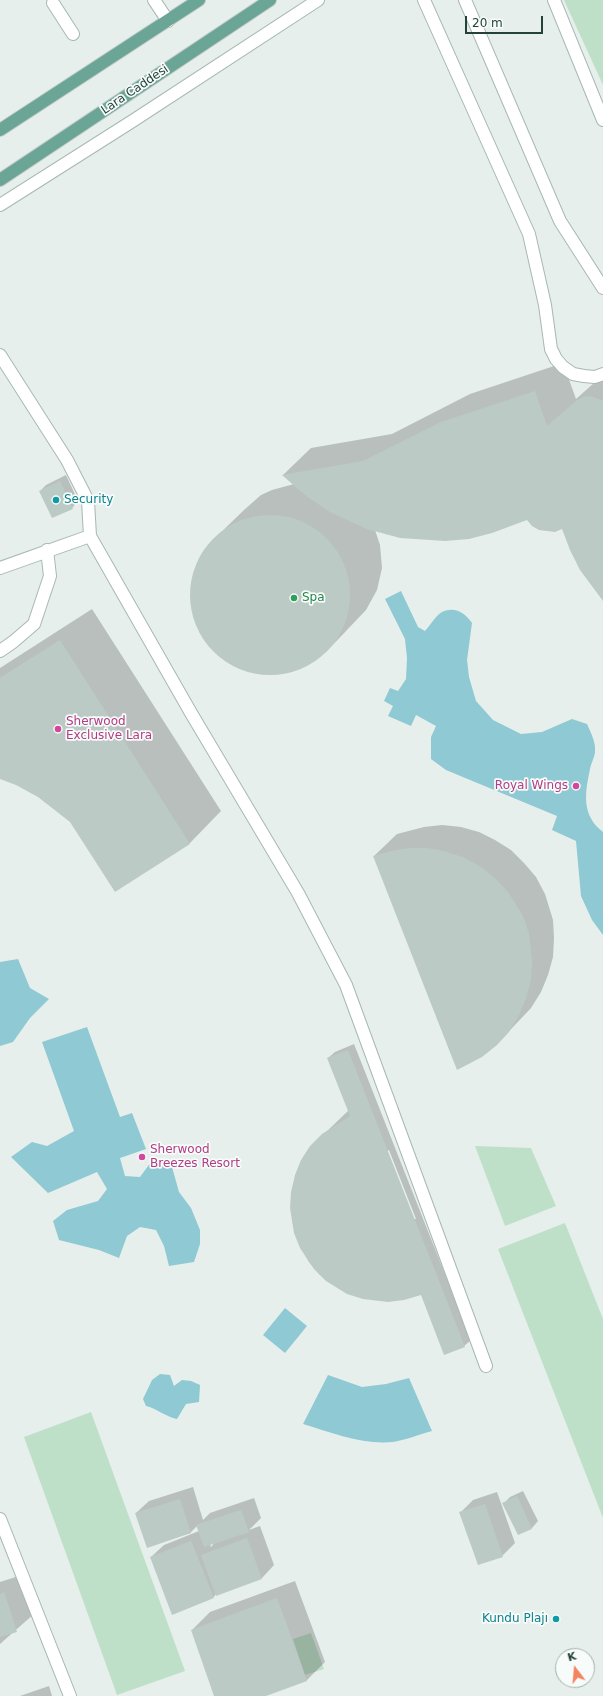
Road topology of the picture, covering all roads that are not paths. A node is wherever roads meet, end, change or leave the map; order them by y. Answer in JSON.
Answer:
{"nodes":[{"id":1,"x":154,"y":0,"type":"edge"},
{"id":2,"x":199,"y":0,"type":"edge"},
{"id":3,"x":270,"y":0,"type":"edge"},
{"id":4,"x":318,"y":0,"type":"edge"},
{"id":5,"x":424,"y":0,"type":"edge"},
{"id":6,"x":466,"y":0,"type":"edge"},
{"id":7,"x":554,"y":0,"type":"edge"},
{"id":8,"x":53,"y":3,"type":"dead end"},
{"id":9,"x":168,"y":21,"type":"junction"},
{"id":10,"x":73,"y":34,"type":"dead end"},
{"id":11,"x":603,"y":120,"type":"edge"},
{"id":12,"x":0,"y":130,"type":"edge"},
{"id":13,"x":0,"y":180,"type":"edge"},
{"id":14,"x":0,"y":205,"type":"edge"},
{"id":15,"x":603,"y":288,"type":"edge"},
{"id":16,"x":0,"y":355,"type":"edge"},
{"id":17,"x":603,"y":374,"type":"edge"},
{"id":18,"x":90,"y":536,"type":"junction"},
{"id":19,"x":47,"y":550,"type":"junction"},
{"id":20,"x":0,"y":568,"type":"edge"},
{"id":21,"x":0,"y":651,"type":"edge"},
{"id":22,"x":486,"y":1366,"type":"dead end"},
{"id":23,"x":0,"y":1519,"type":"edge"},
{"id":24,"x":70,"y":1696,"type":"edge"}],
"edges":[{"from":1,"to":9,"type":"street"},
{"from":2,"to":9,"type":"main road"},
{"from":3,"to":13,"type":"main road","name":"Lara Caddesi"},
{"from":4,"to":14,"type":"street"},
{"from":5,"to":17,"type":"street"},
{"from":6,"to":15,"type":"street"},
{"from":7,"to":11,"type":"street"},
{"from":8,"to":10,"type":"street"},
{"from":9,"to":12,"type":"main road"},
{"from":16,"to":18,"type":"street"},
{"from":18,"to":19,"type":"street"},
{"from":18,"to":22,"type":"street"},
{"from":19,"to":20,"type":"street"},
{"from":19,"to":21,"type":"street"},
{"from":23,"to":24,"type":"street"}]}
